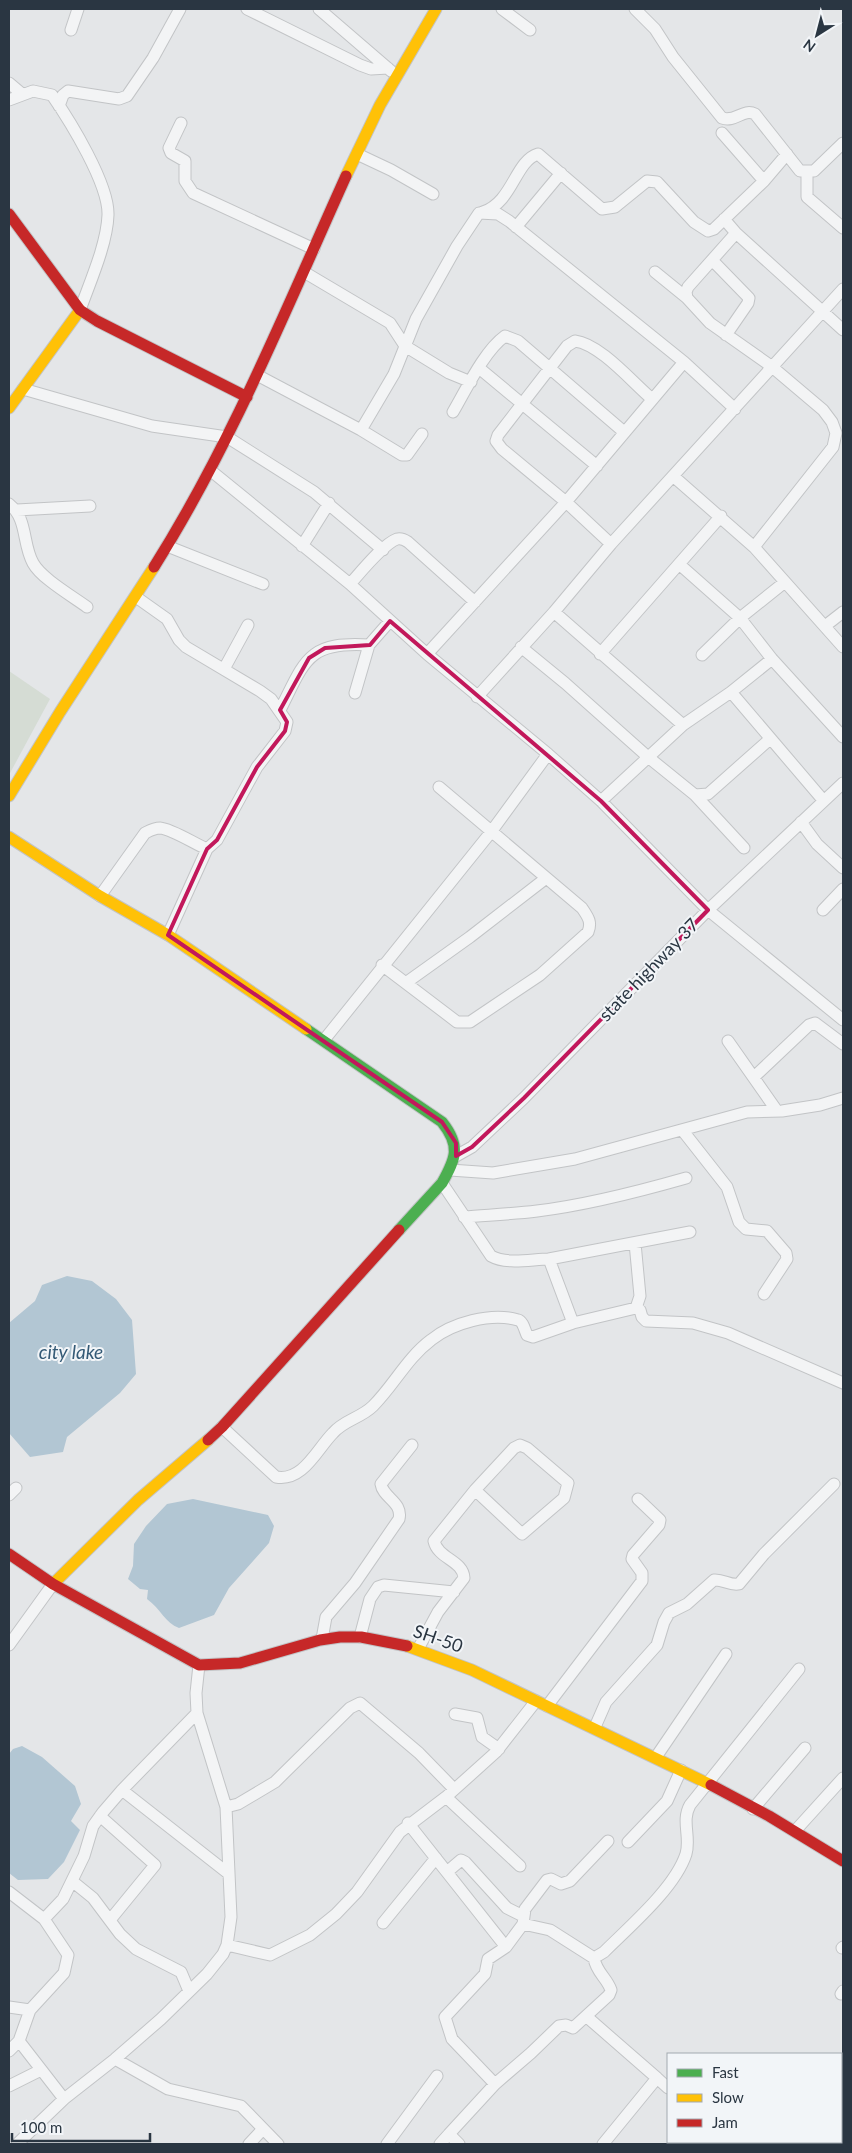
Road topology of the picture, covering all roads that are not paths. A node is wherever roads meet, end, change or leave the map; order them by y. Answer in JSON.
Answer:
{"nodes":[{"id":1,"x":78,"y":9,"type":"edge"},
{"id":2,"x":180,"y":9,"type":"edge"},
{"id":3,"x":247,"y":9,"type":"edge"},
{"id":4,"x":319,"y":9,"type":"edge"},
{"id":5,"x":436,"y":9,"type":"edge"},
{"id":6,"x":502,"y":9,"type":"edge"},
{"id":7,"x":636,"y":9,"type":"edge"},
{"id":8,"x":71,"y":30,"type":"dead end"},
{"id":9,"x":530,"y":30,"type":"dead end"},
{"id":10,"x":392,"y":72,"type":"junction"},
{"id":11,"x":9,"y":83,"type":"edge"},
{"id":12,"x":22,"y":94,"type":"junction"},
{"id":13,"x":9,"y":100,"type":"edge"},
{"id":14,"x":59,"y":106,"type":"junction"},
{"id":15,"x":181,"y":123,"type":"dead end"},
{"id":16,"x":722,"y":133,"type":"dead end"},
{"id":17,"x":843,"y":143,"type":"edge"},
{"id":18,"x":356,"y":154,"type":"junction"},
{"id":19,"x":787,"y":154,"type":"junction"},
{"id":20,"x":562,"y":173,"type":"junction"},
{"id":21,"x":807,"y":173,"type":"junction"},
{"id":22,"x":764,"y":181,"type":"junction"},
{"id":23,"x":433,"y":194,"type":"dead end"},
{"id":24,"x":9,"y":214,"type":"edge"},
{"id":25,"x":479,"y":214,"type":"junction"},
{"id":26,"x":724,"y":219,"type":"junction"},
{"id":27,"x":516,"y":227,"type":"junction"},
{"id":28,"x":843,"y":228,"type":"edge"},
{"id":29,"x":736,"y":232,"type":"junction"},
{"id":30,"x":314,"y":249,"type":"junction"},
{"id":31,"x":712,"y":260,"type":"junction"},
{"id":32,"x":304,"y":272,"type":"junction"},
{"id":33,"x":655,"y":272,"type":"dead end"},
{"id":34,"x":843,"y":289,"type":"edge"},
{"id":35,"x":687,"y":298,"type":"junction"},
{"id":36,"x":80,"y":310,"type":"junction"},
{"id":37,"x":823,"y":313,"type":"junction"},
{"id":38,"x":843,"y":330,"type":"edge"},
{"id":39,"x":726,"y":335,"type":"junction"},
{"id":40,"x":405,"y":346,"type":"junction"},
{"id":41,"x":684,"y":362,"type":"junction"},
{"id":42,"x":771,"y":366,"type":"junction"},
{"id":43,"x":479,"y":368,"type":"junction"},
{"id":44,"x":552,"y":369,"type":"junction"},
{"id":45,"x":257,"y":375,"type":"junction"},
{"id":46,"x":471,"y":382,"type":"junction"},
{"id":47,"x":23,"y":390,"type":"junction"},
{"id":48,"x":247,"y":397,"type":"junction"},
{"id":49,"x":652,"y":399,"type":"junction"},
{"id":50,"x":522,"y":403,"type":"junction"},
{"id":51,"x":10,"y":406,"type":"edge"},
{"id":52,"x":735,"y":409,"type":"junction"},
{"id":53,"x":453,"y":412,"type":"dead end"},
{"id":54,"x":362,"y":430,"type":"junction"},
{"id":55,"x":624,"y":432,"type":"junction"},
{"id":56,"x":422,"y":434,"type":"dead end"},
{"id":57,"x":227,"y":437,"type":"junction"},
{"id":58,"x":597,"y":466,"type":"junction"},
{"id":59,"x":210,"y":470,"type":"junction"},
{"id":60,"x":673,"y":476,"type":"junction"},
{"id":61,"x":566,"y":502,"type":"junction"},
{"id":62,"x":329,"y":503,"type":"junction"},
{"id":63,"x":90,"y":506,"type":"dead end"},
{"id":64,"x":13,"y":507,"type":"edge"},
{"id":65,"x":721,"y":516,"type":"junction"},
{"id":66,"x":611,"y":544,"type":"junction"},
{"id":67,"x":167,"y":546,"type":"junction"},
{"id":68,"x":302,"y":546,"type":"junction"},
{"id":69,"x":754,"y":547,"type":"junction"},
{"id":70,"x":383,"y":550,"type":"junction"},
{"id":71,"x":679,"y":564,"type":"junction"},
{"id":72,"x":785,"y":582,"type":"junction"},
{"id":73,"x":263,"y":584,"type":"dead end"},
{"id":74,"x":350,"y":584,"type":"junction"},
{"id":75,"x":136,"y":597,"type":"junction"},
{"id":76,"x":476,"y":602,"type":"junction"},
{"id":77,"x":86,"y":607,"type":"dead end"},
{"id":78,"x":554,"y":612,"type":"junction"},
{"id":79,"x":843,"y":612,"type":"edge"},
{"id":80,"x":740,"y":618,"type":"junction"},
{"id":81,"x":390,"y":621,"type":"junction"},
{"id":82,"x":248,"y":625,"type":"dead end"},
{"id":83,"x":825,"y":626,"type":"junction"},
{"id":84,"x":369,"y":645,"type":"junction"},
{"id":85,"x":843,"y":647,"type":"edge"},
{"id":86,"x":521,"y":648,"type":"junction"},
{"id":87,"x":427,"y":654,"type":"junction"},
{"id":88,"x":600,"y":654,"type":"junction"},
{"id":89,"x":702,"y":655,"type":"dead end"},
{"id":90,"x":772,"y":659,"type":"junction"},
{"id":91,"x":224,"y":669,"type":"junction"},
{"id":92,"x":731,"y":692,"type":"junction"},
{"id":93,"x":355,"y":693,"type":"dead end"},
{"id":94,"x":477,"y":697,"type":"junction"},
{"id":95,"x":280,"y":710,"type":"junction"},
{"id":96,"x":683,"y":726,"type":"junction"},
{"id":97,"x":843,"y":737,"type":"edge"},
{"id":98,"x":770,"y":739,"type":"junction"},
{"id":99,"x":548,"y":754,"type":"junction"},
{"id":100,"x":648,"y":757,"type":"junction"},
{"id":101,"x":843,"y":783,"type":"edge"},
{"id":102,"x":440,"y":787,"type":"dead end"},
{"id":103,"x":695,"y":795,"type":"junction"},
{"id":104,"x":9,"y":796,"type":"edge"},
{"id":105,"x":823,"y":800,"type":"junction"},
{"id":106,"x":601,"y":801,"type":"junction"},
{"id":107,"x":801,"y":822,"type":"junction"},
{"id":108,"x":491,"y":832,"type":"junction"},
{"id":109,"x":9,"y":837,"type":"edge"},
{"id":110,"x":744,"y":848,"type":"dead end"},
{"id":111,"x":207,"y":849,"type":"junction"},
{"id":112,"x":843,"y":868,"type":"edge"},
{"id":113,"x":545,"y":879,"type":"junction"},
{"id":114,"x":843,"y":889,"type":"edge"},
{"id":115,"x":100,"y":896,"type":"junction"},
{"id":116,"x":708,"y":910,"type":"junction"},
{"id":117,"x":823,"y":910,"type":"dead end"},
{"id":118,"x":168,"y":935,"type":"junction"},
{"id":119,"x":382,"y":965,"type":"junction"},
{"id":120,"x":407,"y":982,"type":"junction"},
{"id":121,"x":843,"y":1020,"type":"edge"},
{"id":122,"x":324,"y":1040,"type":"junction"},
{"id":123,"x":728,"y":1041,"type":"dead end"},
{"id":124,"x":843,"y":1044,"type":"edge"},
{"id":125,"x":754,"y":1078,"type":"junction"},
{"id":126,"x":843,"y":1098,"type":"edge"},
{"id":127,"x":777,"y":1111,"type":"junction"},
{"id":128,"x":683,"y":1130,"type":"junction"},
{"id":129,"x":456,"y":1156,"type":"junction"},
{"id":130,"x":450,"y":1170,"type":"junction"},
{"id":131,"x":686,"y":1178,"type":"dead end"},
{"id":132,"x":442,"y":1183,"type":"junction"},
{"id":133,"x":464,"y":1216,"type":"junction"},
{"id":134,"x":690,"y":1232,"type":"dead end"},
{"id":135,"x":635,"y":1243,"type":"junction"},
{"id":136,"x":549,"y":1259,"type":"junction"},
{"id":137,"x":764,"y":1294,"type":"dead end"},
{"id":138,"x":636,"y":1308,"type":"junction"},
{"id":139,"x":573,"y":1323,"type":"junction"},
{"id":140,"x":843,"y":1383,"type":"edge"},
{"id":141,"x":222,"y":1427,"type":"junction"},
{"id":142,"x":412,"y":1445,"type":"dead end"},
{"id":143,"x":834,"y":1484,"type":"dead end"},
{"id":144,"x":475,"y":1490,"type":"junction"},
{"id":145,"x":638,"y":1499,"type":"dead end"},
{"id":146,"x":9,"y":1554,"type":"edge"},
{"id":147,"x":53,"y":1584,"type":"junction"},
{"id":148,"x":454,"y":1592,"type":"junction"},
{"id":149,"x":360,"y":1637,"type":"junction"},
{"id":150,"x":322,"y":1639,"type":"junction"},
{"id":151,"x":9,"y":1645,"type":"edge"},
{"id":152,"x":418,"y":1649,"type":"junction"},
{"id":153,"x":726,"y":1654,"type":"dead end"},
{"id":154,"x":199,"y":1665,"type":"junction"},
{"id":155,"x":799,"y":1670,"type":"dead end"},
{"id":156,"x":536,"y":1701,"type":"junction"},
{"id":157,"x":547,"y":1706,"type":"junction"},
{"id":158,"x":197,"y":1713,"type":"junction"},
{"id":159,"x":455,"y":1714,"type":"dead end"},
{"id":160,"x":595,"y":1727,"type":"junction"},
{"id":161,"x":499,"y":1748,"type":"junction"},
{"id":162,"x":805,"y":1748,"type":"dead end"},
{"id":163,"x":656,"y":1757,"type":"junction"},
{"id":164,"x":681,"y":1770,"type":"junction"},
{"id":165,"x":843,"y":1778,"type":"edge"},
{"id":166,"x":706,"y":1784,"type":"junction"},
{"id":167,"x":122,"y":1790,"type":"junction"},
{"id":168,"x":450,"y":1793,"type":"junction"},
{"id":169,"x":226,"y":1807,"type":"junction"},
{"id":170,"x":753,"y":1809,"type":"junction"},
{"id":171,"x":100,"y":1816,"type":"junction"},
{"id":172,"x":408,"y":1823,"type":"junction"},
{"id":173,"x":794,"y":1831,"type":"junction"},
{"id":174,"x":608,"y":1841,"type":"dead end"},
{"id":175,"x":628,"y":1842,"type":"dead end"},
{"id":176,"x":436,"y":1858,"type":"junction"},
{"id":177,"x":843,"y":1862,"type":"edge"},
{"id":178,"x":520,"y":1866,"type":"dead end"},
{"id":179,"x":447,"y":1872,"type":"junction"},
{"id":180,"x":229,"y":1874,"type":"junction"},
{"id":181,"x":72,"y":1881,"type":"junction"},
{"id":182,"x":9,"y":1892,"type":"edge"},
{"id":183,"x":44,"y":1919,"type":"junction"},
{"id":184,"x":110,"y":1920,"type":"junction"},
{"id":185,"x":523,"y":1920,"type":"junction"},
{"id":186,"x":383,"y":1923,"type":"dead end"},
{"id":187,"x":227,"y":1944,"type":"junction"},
{"id":188,"x":506,"y":1947,"type":"junction"},
{"id":189,"x":594,"y":1958,"type":"junction"},
{"id":190,"x":189,"y":1991,"type":"junction"},
{"id":191,"x":9,"y":2007,"type":"edge"},
{"id":192,"x":30,"y":2010,"type":"junction"},
{"id":193,"x":587,"y":2017,"type":"junction"},
{"id":194,"x":18,"y":2041,"type":"junction"},
{"id":195,"x":9,"y":2051,"type":"edge"},
{"id":196,"x":115,"y":2060,"type":"junction"},
{"id":197,"x":42,"y":2070,"type":"junction"},
{"id":198,"x":437,"y":2076,"type":"dead end"},
{"id":199,"x":657,"y":2078,"type":"junction"},
{"id":200,"x":495,"y":2084,"type":"junction"},
{"id":201,"x":9,"y":2086,"type":"edge"},
{"id":202,"x":667,"y":2087,"type":"edge"},
{"id":203,"x":64,"y":2099,"type":"junction"},
{"id":204,"x":262,"y":2129,"type":"junction"},
{"id":205,"x":449,"y":2134,"type":"junction"},
{"id":206,"x":17,"y":2144,"type":"edge"},
{"id":207,"x":249,"y":2144,"type":"edge"},
{"id":208,"x":278,"y":2144,"type":"edge"},
{"id":209,"x":387,"y":2144,"type":"edge"},
{"id":210,"x":440,"y":2144,"type":"edge"},
{"id":211,"x":458,"y":2144,"type":"edge"},
{"id":212,"x":603,"y":2144,"type":"edge"}],
"edges":[{"from":1,"to":8,"type":"street"},
{"from":2,"to":14,"type":"street"},
{"from":3,"to":10,"type":"street"},
{"from":4,"to":10,"type":"street"},
{"from":5,"to":10,"type":"main road"},
{"from":6,"to":9,"type":"street"},
{"from":7,"to":19,"type":"street"},
{"from":10,"to":18,"type":"main road"},
{"from":11,"to":12,"type":"street"},
{"from":12,"to":13,"type":"street"},
{"from":12,"to":14,"type":"street"},
{"from":14,"to":36,"type":"street"},
{"from":15,"to":30,"type":"street"},
{"from":16,"to":22,"type":"street"},
{"from":17,"to":21,"type":"street"},
{"from":18,"to":23,"type":"street"},
{"from":18,"to":30,"type":"main road"},
{"from":19,"to":21,"type":"street"},
{"from":19,"to":22,"type":"street"},
{"from":20,"to":25,"type":"street"},
{"from":20,"to":26,"type":"street"},
{"from":20,"to":27,"type":"street"},
{"from":21,"to":28,"type":"street"},
{"from":22,"to":26,"type":"street"},
{"from":24,"to":36,"type":"main road"},
{"from":25,"to":27,"type":"street"},
{"from":25,"to":40,"type":"street"},
{"from":26,"to":29,"type":"street"},
{"from":27,"to":41,"type":"street"},
{"from":29,"to":31,"type":"street"},
{"from":29,"to":37,"type":"street"},
{"from":30,"to":32,"type":"main road"},
{"from":31,"to":35,"type":"street"},
{"from":31,"to":39,"type":"street"},
{"from":32,"to":40,"type":"street"},
{"from":32,"to":45,"type":"main road"},
{"from":33,"to":35,"type":"street"},
{"from":34,"to":37,"type":"street"},
{"from":35,"to":39,"type":"street"},
{"from":36,"to":47,"type":"main road"},
{"from":36,"to":48,"type":"main road"},
{"from":37,"to":38,"type":"street"},
{"from":37,"to":42,"type":"street"},
{"from":39,"to":42,"type":"street"},
{"from":40,"to":46,"type":"street"},
{"from":40,"to":54,"type":"street"},
{"from":41,"to":49,"type":"street"},
{"from":41,"to":52,"type":"street"},
{"from":42,"to":52,"type":"street"},
{"from":42,"to":69,"type":"street"},
{"from":43,"to":44,"type":"street"},
{"from":43,"to":46,"type":"street"},
{"from":43,"to":50,"type":"street"},
{"from":44,"to":49,"type":"street"},
{"from":44,"to":50,"type":"street"},
{"from":44,"to":55,"type":"street"},
{"from":45,"to":48,"type":"main road"},
{"from":45,"to":54,"type":"street"},
{"from":46,"to":53,"type":"street"},
{"from":47,"to":51,"type":"main road"},
{"from":47,"to":57,"type":"street"},
{"from":48,"to":57,"type":"main road"},
{"from":49,"to":55,"type":"street"},
{"from":50,"to":58,"type":"street"},
{"from":50,"to":61,"type":"street"},
{"from":52,"to":60,"type":"street"},
{"from":54,"to":56,"type":"street"},
{"from":55,"to":58,"type":"street"},
{"from":57,"to":59,"type":"main road"},
{"from":57,"to":62,"type":"street"},
{"from":58,"to":61,"type":"street"},
{"from":59,"to":67,"type":"main road"},
{"from":59,"to":68,"type":"street"},
{"from":60,"to":65,"type":"street"},
{"from":60,"to":66,"type":"street"},
{"from":61,"to":66,"type":"street"},
{"from":61,"to":76,"type":"street"},
{"from":62,"to":68,"type":"street"},
{"from":62,"to":70,"type":"street"},
{"from":63,"to":64,"type":"street"},
{"from":64,"to":77,"type":"street"},
{"from":65,"to":69,"type":"street"},
{"from":65,"to":71,"type":"street"},
{"from":66,"to":78,"type":"street"},
{"from":67,"to":73,"type":"street"},
{"from":67,"to":75,"type":"main road"},
{"from":68,"to":74,"type":"street"},
{"from":69,"to":72,"type":"street"},
{"from":70,"to":74,"type":"street"},
{"from":70,"to":76,"type":"street"},
{"from":71,"to":80,"type":"street"},
{"from":71,"to":88,"type":"street"},
{"from":72,"to":80,"type":"street"},
{"from":72,"to":83,"type":"street"},
{"from":74,"to":81,"type":"street"},
{"from":75,"to":91,"type":"street"},
{"from":75,"to":104,"type":"main road"},
{"from":76,"to":87,"type":"street"},
{"from":78,"to":86,"type":"street"},
{"from":78,"to":88,"type":"street"},
{"from":79,"to":83,"type":"street"},
{"from":80,"to":89,"type":"street"},
{"from":80,"to":90,"type":"street"},
{"from":81,"to":84,"type":"street"},
{"from":81,"to":87,"type":"street"},
{"from":82,"to":91,"type":"street"},
{"from":83,"to":85,"type":"street"},
{"from":84,"to":93,"type":"street"},
{"from":84,"to":95,"type":"street"},
{"from":86,"to":94,"type":"street"},
{"from":86,"to":100,"type":"street"},
{"from":87,"to":94,"type":"street"},
{"from":88,"to":96,"type":"street"},
{"from":90,"to":92,"type":"street"},
{"from":90,"to":97,"type":"street"},
{"from":91,"to":95,"type":"street"},
{"from":92,"to":96,"type":"street"},
{"from":92,"to":98,"type":"street"},
{"from":94,"to":99,"type":"street"},
{"from":95,"to":111,"type":"street"},
{"from":96,"to":100,"type":"street"},
{"from":98,"to":103,"type":"street"},
{"from":98,"to":105,"type":"street"},
{"from":99,"to":106,"type":"street"},
{"from":99,"to":108,"type":"street"},
{"from":100,"to":103,"type":"street"},
{"from":100,"to":106,"type":"street"},
{"from":101,"to":105,"type":"street","name":"state highway 37"},
{"from":102,"to":108,"type":"street"},
{"from":103,"to":110,"type":"street"},
{"from":105,"to":107,"type":"street","name":"state highway 37"},
{"from":106,"to":116,"type":"street"},
{"from":107,"to":112,"type":"street"},
{"from":107,"to":116,"type":"street","name":"state highway 37"},
{"from":108,"to":113,"type":"street"},
{"from":108,"to":119,"type":"street"},
{"from":109,"to":115,"type":"main road"},
{"from":111,"to":115,"type":"street"},
{"from":111,"to":118,"type":"street"},
{"from":113,"to":120,"type":"street"},
{"from":113,"to":120,"type":"street"},
{"from":114,"to":117,"type":"street"},
{"from":115,"to":118,"type":"main road"},
{"from":116,"to":121,"type":"street"},
{"from":116,"to":129,"type":"street","name":"state highway 37"},
{"from":118,"to":122,"type":"main road"},
{"from":119,"to":120,"type":"street"},
{"from":119,"to":122,"type":"street"},
{"from":122,"to":129,"type":"main road"},
{"from":123,"to":125,"type":"street"},
{"from":124,"to":125,"type":"street"},
{"from":125,"to":127,"type":"street"},
{"from":126,"to":127,"type":"street"},
{"from":127,"to":128,"type":"street"},
{"from":128,"to":130,"type":"street"},
{"from":128,"to":137,"type":"street"},
{"from":129,"to":130,"type":"main road"},
{"from":130,"to":132,"type":"main road"},
{"from":131,"to":133,"type":"street"},
{"from":132,"to":133,"type":"street"},
{"from":132,"to":141,"type":"main road"},
{"from":133,"to":136,"type":"street"},
{"from":134,"to":135,"type":"street"},
{"from":135,"to":136,"type":"street"},
{"from":135,"to":138,"type":"street"},
{"from":136,"to":139,"type":"street"},
{"from":138,"to":139,"type":"street"},
{"from":138,"to":140,"type":"street"},
{"from":139,"to":141,"type":"street"},
{"from":141,"to":147,"type":"main road"},
{"from":142,"to":150,"type":"street"},
{"from":143,"to":160,"type":"street"},
{"from":144,"to":144,"type":"street"},
{"from":144,"to":148,"type":"street"},
{"from":145,"to":157,"type":"street"},
{"from":146,"to":147,"type":"main road","name":"SH-50"},
{"from":147,"to":151,"type":"street"},
{"from":147,"to":154,"type":"main road","name":"SH-50"},
{"from":148,"to":149,"type":"street"},
{"from":148,"to":152,"type":"street"},
{"from":149,"to":150,"type":"main road","name":"SH-50"},
{"from":149,"to":152,"type":"main road","name":"SH-50"},
{"from":150,"to":154,"type":"main road","name":"SH-50"},
{"from":152,"to":156,"type":"main road","name":"SH-50"},
{"from":153,"to":163,"type":"street"},
{"from":154,"to":158,"type":"street"},
{"from":155,"to":166,"type":"street"},
{"from":156,"to":157,"type":"main road","name":"SH-50"},
{"from":156,"to":161,"type":"street"},
{"from":157,"to":160,"type":"main road","name":"SH-50"},
{"from":158,"to":167,"type":"street"},
{"from":158,"to":169,"type":"street"},
{"from":159,"to":161,"type":"street"},
{"from":160,"to":163,"type":"main road","name":"SH-50"},
{"from":161,"to":168,"type":"street"},
{"from":162,"to":170,"type":"street"},
{"from":163,"to":164,"type":"main road","name":"SH-50"},
{"from":164,"to":166,"type":"main road","name":"SH-50"},
{"from":164,"to":175,"type":"street"},
{"from":165,"to":173,"type":"street"},
{"from":166,"to":170,"type":"main road","name":"SH-50"},
{"from":166,"to":189,"type":"street"},
{"from":167,"to":171,"type":"street"},
{"from":167,"to":180,"type":"street"},
{"from":168,"to":169,"type":"street"},
{"from":168,"to":172,"type":"street"},
{"from":168,"to":178,"type":"street"},
{"from":169,"to":180,"type":"street"},
{"from":170,"to":173,"type":"main road","name":"SH-50"},
{"from":171,"to":181,"type":"street"},
{"from":171,"to":184,"type":"street"},
{"from":172,"to":176,"type":"street"},
{"from":172,"to":187,"type":"street"},
{"from":173,"to":177,"type":"main road","name":"SH-50"},
{"from":174,"to":185,"type":"street"},
{"from":176,"to":179,"type":"street"},
{"from":176,"to":186,"type":"street"},
{"from":179,"to":185,"type":"street"},
{"from":179,"to":188,"type":"street"},
{"from":180,"to":187,"type":"street"},
{"from":181,"to":183,"type":"street"},
{"from":181,"to":184,"type":"street"},
{"from":182,"to":183,"type":"street"},
{"from":183,"to":192,"type":"street"},
{"from":184,"to":190,"type":"street"},
{"from":185,"to":188,"type":"street"},
{"from":185,"to":189,"type":"street"},
{"from":187,"to":190,"type":"street"},
{"from":188,"to":200,"type":"street"},
{"from":189,"to":193,"type":"street"},
{"from":190,"to":196,"type":"street"},
{"from":191,"to":192,"type":"street"},
{"from":192,"to":194,"type":"street"},
{"from":193,"to":199,"type":"street"},
{"from":193,"to":200,"type":"street"},
{"from":194,"to":195,"type":"street"},
{"from":194,"to":197,"type":"street"},
{"from":196,"to":203,"type":"street"},
{"from":196,"to":204,"type":"street"},
{"from":197,"to":201,"type":"street"},
{"from":197,"to":203,"type":"street"},
{"from":198,"to":209,"type":"street"},
{"from":199,"to":202,"type":"street"},
{"from":199,"to":212,"type":"street"},
{"from":200,"to":205,"type":"street"},
{"from":203,"to":206,"type":"street"},
{"from":204,"to":207,"type":"street"},
{"from":204,"to":208,"type":"street"},
{"from":205,"to":210,"type":"street"},
{"from":205,"to":211,"type":"street"}]}
